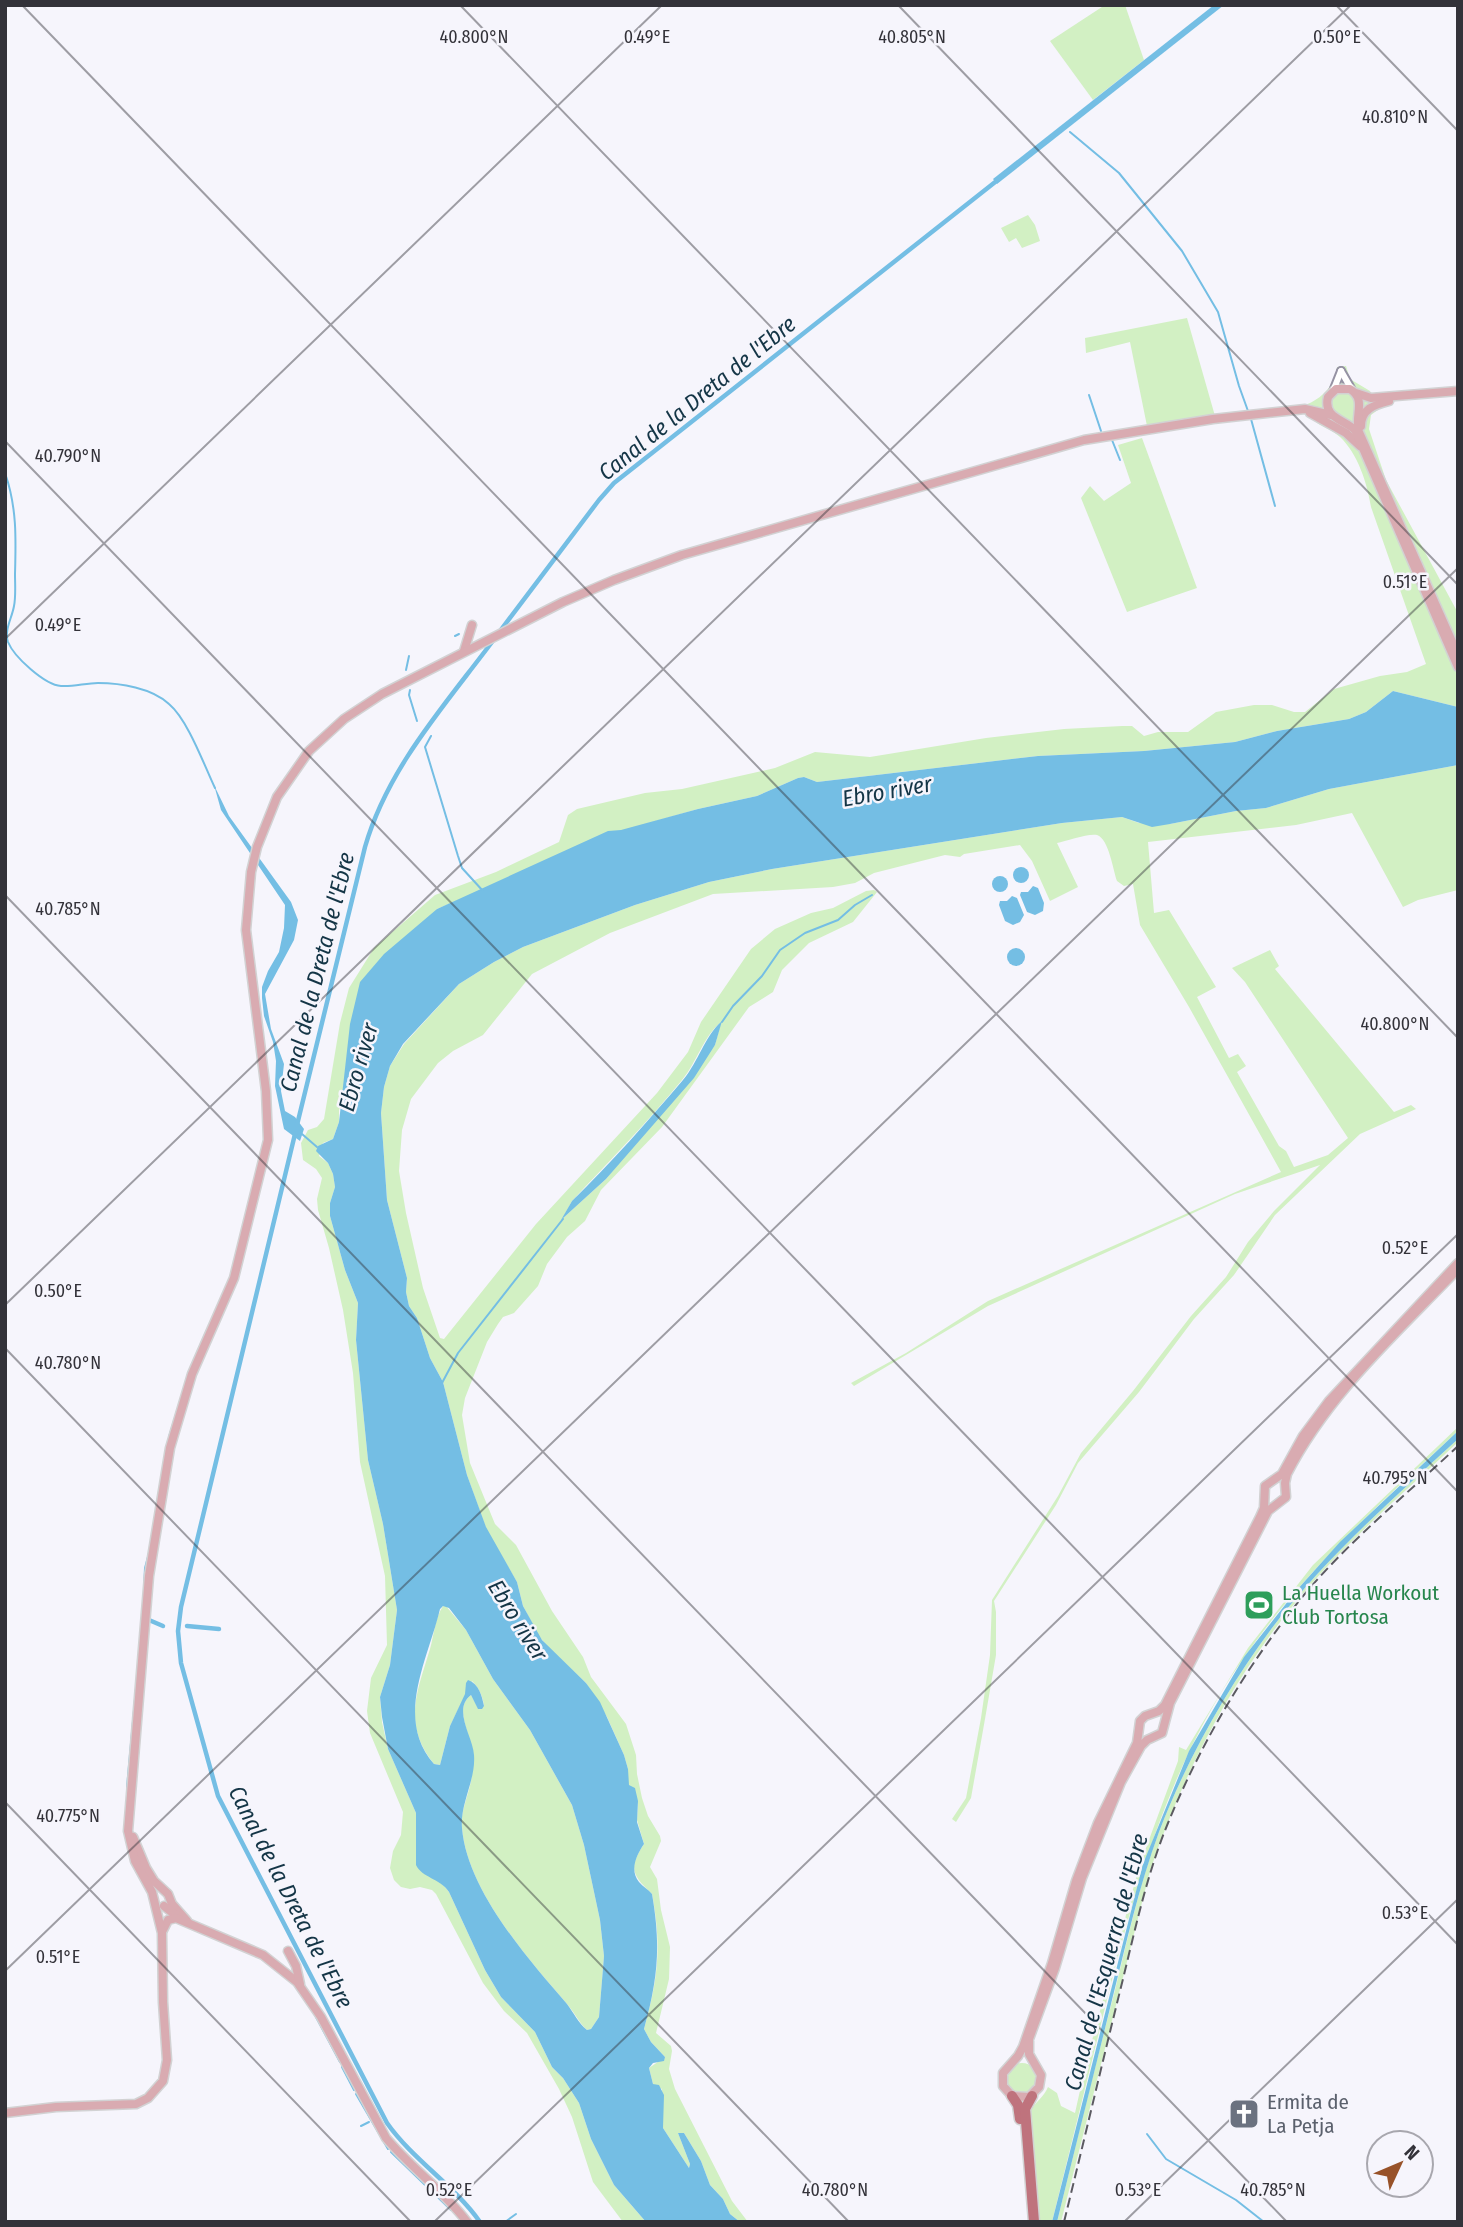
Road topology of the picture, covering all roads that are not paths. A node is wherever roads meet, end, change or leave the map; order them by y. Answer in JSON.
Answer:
{"nodes":[{"id":1,"x":1354,"y":391,"type":"junction"},
{"id":2,"x":1458,"y":393,"type":"edge"},
{"id":3,"x":1330,"y":394,"type":"junction"},
{"id":4,"x":1389,"y":401,"type":"junction"},
{"id":5,"x":1305,"y":409,"type":"junction"},
{"id":6,"x":1275,"y":412,"type":"junction"},
{"id":7,"x":1358,"y":412,"type":"junction"},
{"id":8,"x":1331,"y":415,"type":"junction"},
{"id":9,"x":1342,"y":421,"type":"junction"},
{"id":10,"x":1364,"y":440,"type":"junction"},
{"id":11,"x":1371,"y":467,"type":"junction"},
{"id":12,"x":1437,"y":615,"type":"junction"},
{"id":13,"x":1458,"y":655,"type":"edge"},
{"id":14,"x":1458,"y":667,"type":"edge"},
{"id":15,"x":1458,"y":1263,"type":"edge"},
{"id":16,"x":1458,"y":1269,"type":"edge"},
{"id":17,"x":1275,"y":1480,"type":"junction"},
{"id":18,"x":1287,"y":1488,"type":"junction"},
{"id":19,"x":1264,"y":1497,"type":"junction"},
{"id":20,"x":1276,"y":1504,"type":"junction"},
{"id":21,"x":1152,"y":1714,"type":"junction"},
{"id":22,"x":1163,"y":1723,"type":"junction"},
{"id":23,"x":1140,"y":1730,"type":"junction"},
{"id":24,"x":1150,"y":1739,"type":"junction"},
{"id":25,"x":129,"y":1820,"type":"junction"},
{"id":26,"x":168,"y":1894,"type":"junction"},
{"id":27,"x":159,"y":1903,"type":"junction"},
{"id":28,"x":189,"y":1924,"type":"junction"},
{"id":29,"x":162,"y":1933,"type":"junction"},
{"id":30,"x":1014,"y":2061,"type":"junction"},
{"id":31,"x":1034,"y":2064,"type":"junction"},
{"id":32,"x":1012,"y":2096,"type":"junction"},
{"id":33,"x":1032,"y":2096,"type":"junction"},
{"id":34,"x":5,"y":2112,"type":"edge"},
{"id":35,"x":467,"y":2222,"type":"edge"},
{"id":36,"x":1028,"y":2222,"type":"edge"},
{"id":37,"x":1034,"y":2222,"type":"edge"}],
"edges":[{"from":1,"to":2,"type":"main road"},
{"from":1,"to":3,"type":"main road"},
{"from":1,"to":3,"type":"street"},
{"from":1,"to":7,"type":"main road"},
{"from":2,"to":4,"type":"main road"},
{"from":3,"to":5,"type":"main road"},
{"from":3,"to":8,"type":"main road"},
{"from":4,"to":7,"type":"main road"},
{"from":4,"to":10,"type":"main road"},
{"from":5,"to":6,"type":"main road"},
{"from":5,"to":8,"type":"main road"},
{"from":6,"to":11,"type":"main road"},
{"from":6,"to":25,"type":"main road"},
{"from":7,"to":9,"type":"main road"},
{"from":7,"to":10,"type":"main road"},
{"from":8,"to":9,"type":"main road"},
{"from":9,"to":11,"type":"main road"},
{"from":10,"to":12,"type":"main road"},
{"from":11,"to":12,"type":"main road"},
{"from":12,"to":13,"type":"main road"},
{"from":12,"to":14,"type":"main road"},
{"from":15,"to":17,"type":"main road"},
{"from":16,"to":18,"type":"main road"},
{"from":17,"to":18,"type":"main road"},
{"from":17,"to":19,"type":"main road"},
{"from":18,"to":20,"type":"main road"},
{"from":19,"to":20,"type":"main road"},
{"from":19,"to":21,"type":"main road"},
{"from":20,"to":22,"type":"main road"},
{"from":21,"to":22,"type":"main road"},
{"from":21,"to":23,"type":"main road"},
{"from":22,"to":24,"type":"main road"},
{"from":23,"to":24,"type":"main road"},
{"from":23,"to":30,"type":"main road"},
{"from":24,"to":31,"type":"main road"},
{"from":25,"to":26,"type":"main road"},
{"from":25,"to":27,"type":"main road"},
{"from":26,"to":27,"type":"main road"},
{"from":26,"to":27,"type":"main road"},
{"from":26,"to":28,"type":"main road"},
{"from":27,"to":28,"type":"main road"},
{"from":27,"to":29,"type":"main road"},
{"from":28,"to":29,"type":"main road"},
{"from":28,"to":35,"type":"main road"},
{"from":29,"to":34,"type":"main road"},
{"from":30,"to":31,"type":"main road"},
{"from":30,"to":32,"type":"main road"},
{"from":31,"to":33,"type":"main road"},
{"from":32,"to":33,"type":"main road"},
{"from":32,"to":36,"type":"highway"},
{"from":33,"to":37,"type":"highway"}]}
